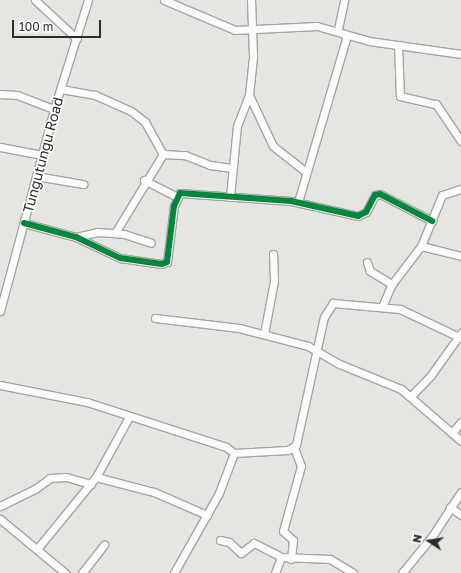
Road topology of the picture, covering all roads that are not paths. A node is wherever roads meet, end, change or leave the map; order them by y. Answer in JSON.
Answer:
{"nodes":[{"id":1,"x":34,"y":0,"type":"edge"},
{"id":2,"x":88,"y":0,"type":"edge"},
{"id":3,"x":164,"y":0,"type":"edge"},
{"id":4,"x":252,"y":0,"type":"edge"},
{"id":5,"x":344,"y":0,"type":"edge"},
{"id":6,"x":338,"y":29,"type":"junction"},
{"id":7,"x":253,"y":30,"type":"junction"},
{"id":8,"x":347,"y":36,"type":"junction"},
{"id":9,"x":77,"y":39,"type":"junction"},
{"id":10,"x":398,"y":45,"type":"junction"},
{"id":11,"x":461,"y":54,"type":"edge"},
{"id":12,"x":61,"y":89,"type":"junction"},
{"id":13,"x":0,"y":94,"type":"edge"},
{"id":14,"x":249,"y":95,"type":"junction"},
{"id":15,"x":54,"y":109,"type":"junction"},
{"id":16,"x":461,"y":140,"type":"edge"},
{"id":17,"x":0,"y":147,"type":"edge"},
{"id":18,"x":163,"y":154,"type":"junction"},
{"id":19,"x":42,"y":155,"type":"junction"},
{"id":20,"x":232,"y":168,"type":"junction"},
{"id":21,"x":306,"y":172,"type":"junction"},
{"id":22,"x":36,"y":176,"type":"junction"},
{"id":23,"x":144,"y":180,"type":"junction"},
{"id":24,"x":83,"y":184,"type":"dead end"},
{"id":25,"x":461,"y":189,"type":"edge"},
{"id":26,"x":176,"y":196,"type":"junction"},
{"id":27,"x":230,"y":197,"type":"junction"},
{"id":28,"x":298,"y":202,"type":"junction"},
{"id":29,"x":432,"y":221,"type":"junction"},
{"id":30,"x":24,"y":224,"type":"junction"},
{"id":31,"x":115,"y":234,"type":"junction"},
{"id":32,"x":76,"y":237,"type":"junction"},
{"id":33,"x":151,"y":243,"type":"dead end"},
{"id":34,"x":421,"y":246,"type":"junction"},
{"id":35,"x":273,"y":254,"type":"dead end"},
{"id":36,"x":461,"y":256,"type":"edge"},
{"id":37,"x":367,"y":262,"type":"dead end"},
{"id":38,"x":392,"y":284,"type":"junction"},
{"id":39,"x":382,"y":307,"type":"junction"},
{"id":40,"x":0,"y":311,"type":"edge"},
{"id":41,"x":155,"y":318,"type":"dead end"},
{"id":42,"x":264,"y":334,"type":"junction"},
{"id":43,"x":460,"y":336,"type":"edge"},
{"id":44,"x":317,"y":350,"type":"junction"},
{"id":45,"x":0,"y":385,"type":"edge"},
{"id":46,"x":411,"y":396,"type":"junction"},
{"id":47,"x":129,"y":417,"type":"junction"},
{"id":48,"x":461,"y":422,"type":"edge"},
{"id":49,"x":452,"y":433,"type":"junction"},
{"id":50,"x":461,"y":441,"type":"edge"},
{"id":51,"x":294,"y":448,"type":"junction"},
{"id":52,"x":234,"y":453,"type":"junction"},
{"id":53,"x":96,"y":477,"type":"junction"},
{"id":54,"x":91,"y":484,"type":"junction"},
{"id":55,"x":461,"y":492,"type":"edge"},
{"id":56,"x":0,"y":506,"type":"edge"},
{"id":57,"x":450,"y":507,"type":"junction"},
{"id":58,"x":207,"y":515,"type":"junction"},
{"id":59,"x":461,"y":515,"type":"edge"},
{"id":60,"x":0,"y":519,"type":"edge"},
{"id":61,"x":220,"y":540,"type":"dead end"},
{"id":62,"x":104,"y":545,"type":"dead end"},
{"id":63,"x":37,"y":549,"type":"junction"},
{"id":64,"x":281,"y":557,"type":"junction"},
{"id":65,"x":291,"y":559,"type":"junction"},
{"id":66,"x":342,"y":571,"type":"edge"},
{"id":67,"x":403,"y":572,"type":"edge"},
{"id":68,"x":65,"y":573,"type":"edge"},
{"id":69,"x":82,"y":573,"type":"edge"},
{"id":70,"x":174,"y":573,"type":"edge"},
{"id":71,"x":275,"y":573,"type":"edge"},
{"id":72,"x":353,"y":573,"type":"edge"}],
"edges":[{"from":1,"to":9,"type":"street"},
{"from":2,"to":9,"type":"street","name":"Tungutungu Road"},
{"from":3,"to":7,"type":"street"},
{"from":4,"to":7,"type":"street"},
{"from":5,"to":6,"type":"street"},
{"from":6,"to":7,"type":"street"},
{"from":6,"to":8,"type":"street"},
{"from":7,"to":14,"type":"street"},
{"from":8,"to":10,"type":"street"},
{"from":8,"to":21,"type":"street"},
{"from":9,"to":12,"type":"street","name":"Tungutungu Road"},
{"from":10,"to":11,"type":"street"},
{"from":10,"to":16,"type":"street"},
{"from":12,"to":15,"type":"street","name":"Tungutungu Road"},
{"from":12,"to":18,"type":"street"},
{"from":13,"to":15,"type":"street"},
{"from":14,"to":20,"type":"street"},
{"from":14,"to":21,"type":"street"},
{"from":15,"to":19,"type":"street","name":"Tungutungu Road"},
{"from":17,"to":19,"type":"street"},
{"from":18,"to":20,"type":"street"},
{"from":18,"to":23,"type":"street"},
{"from":19,"to":22,"type":"street","name":"Tungutungu Road"},
{"from":20,"to":27,"type":"street"},
{"from":21,"to":28,"type":"street"},
{"from":22,"to":24,"type":"street"},
{"from":22,"to":30,"type":"street","name":"Tungutungu Road"},
{"from":23,"to":26,"type":"street"},
{"from":23,"to":31,"type":"street"},
{"from":25,"to":29,"type":"street"},
{"from":26,"to":27,"type":"street"},
{"from":26,"to":32,"type":"street"},
{"from":27,"to":28,"type":"street"},
{"from":28,"to":29,"type":"street"},
{"from":29,"to":34,"type":"street"},
{"from":30,"to":32,"type":"street"},
{"from":30,"to":40,"type":"street","name":"Tungutungu Road"},
{"from":31,"to":32,"type":"street"},
{"from":31,"to":33,"type":"street"},
{"from":34,"to":36,"type":"street"},
{"from":34,"to":38,"type":"street"},
{"from":35,"to":42,"type":"street"},
{"from":37,"to":38,"type":"street"},
{"from":38,"to":39,"type":"street"},
{"from":39,"to":43,"type":"street"},
{"from":39,"to":44,"type":"street"},
{"from":41,"to":42,"type":"street"},
{"from":42,"to":44,"type":"street"},
{"from":43,"to":46,"type":"street"},
{"from":44,"to":46,"type":"street"},
{"from":44,"to":51,"type":"street"},
{"from":45,"to":47,"type":"street"},
{"from":46,"to":49,"type":"street"},
{"from":47,"to":52,"type":"street"},
{"from":47,"to":53,"type":"street"},
{"from":48,"to":49,"type":"street"},
{"from":49,"to":50,"type":"street"},
{"from":51,"to":52,"type":"street"},
{"from":51,"to":65,"type":"street"},
{"from":52,"to":58,"type":"street"},
{"from":53,"to":54,"type":"street"},
{"from":53,"to":58,"type":"street"},
{"from":54,"to":56,"type":"street"},
{"from":54,"to":63,"type":"street"},
{"from":55,"to":57,"type":"street"},
{"from":57,"to":59,"type":"street"},
{"from":57,"to":67,"type":"street"},
{"from":58,"to":70,"type":"street"},
{"from":60,"to":63,"type":"street"},
{"from":61,"to":64,"type":"street"},
{"from":62,"to":69,"type":"street"},
{"from":63,"to":68,"type":"street"},
{"from":64,"to":65,"type":"street"},
{"from":64,"to":71,"type":"street"},
{"from":65,"to":66,"type":"street"},
{"from":66,"to":72,"type":"street"}]}
